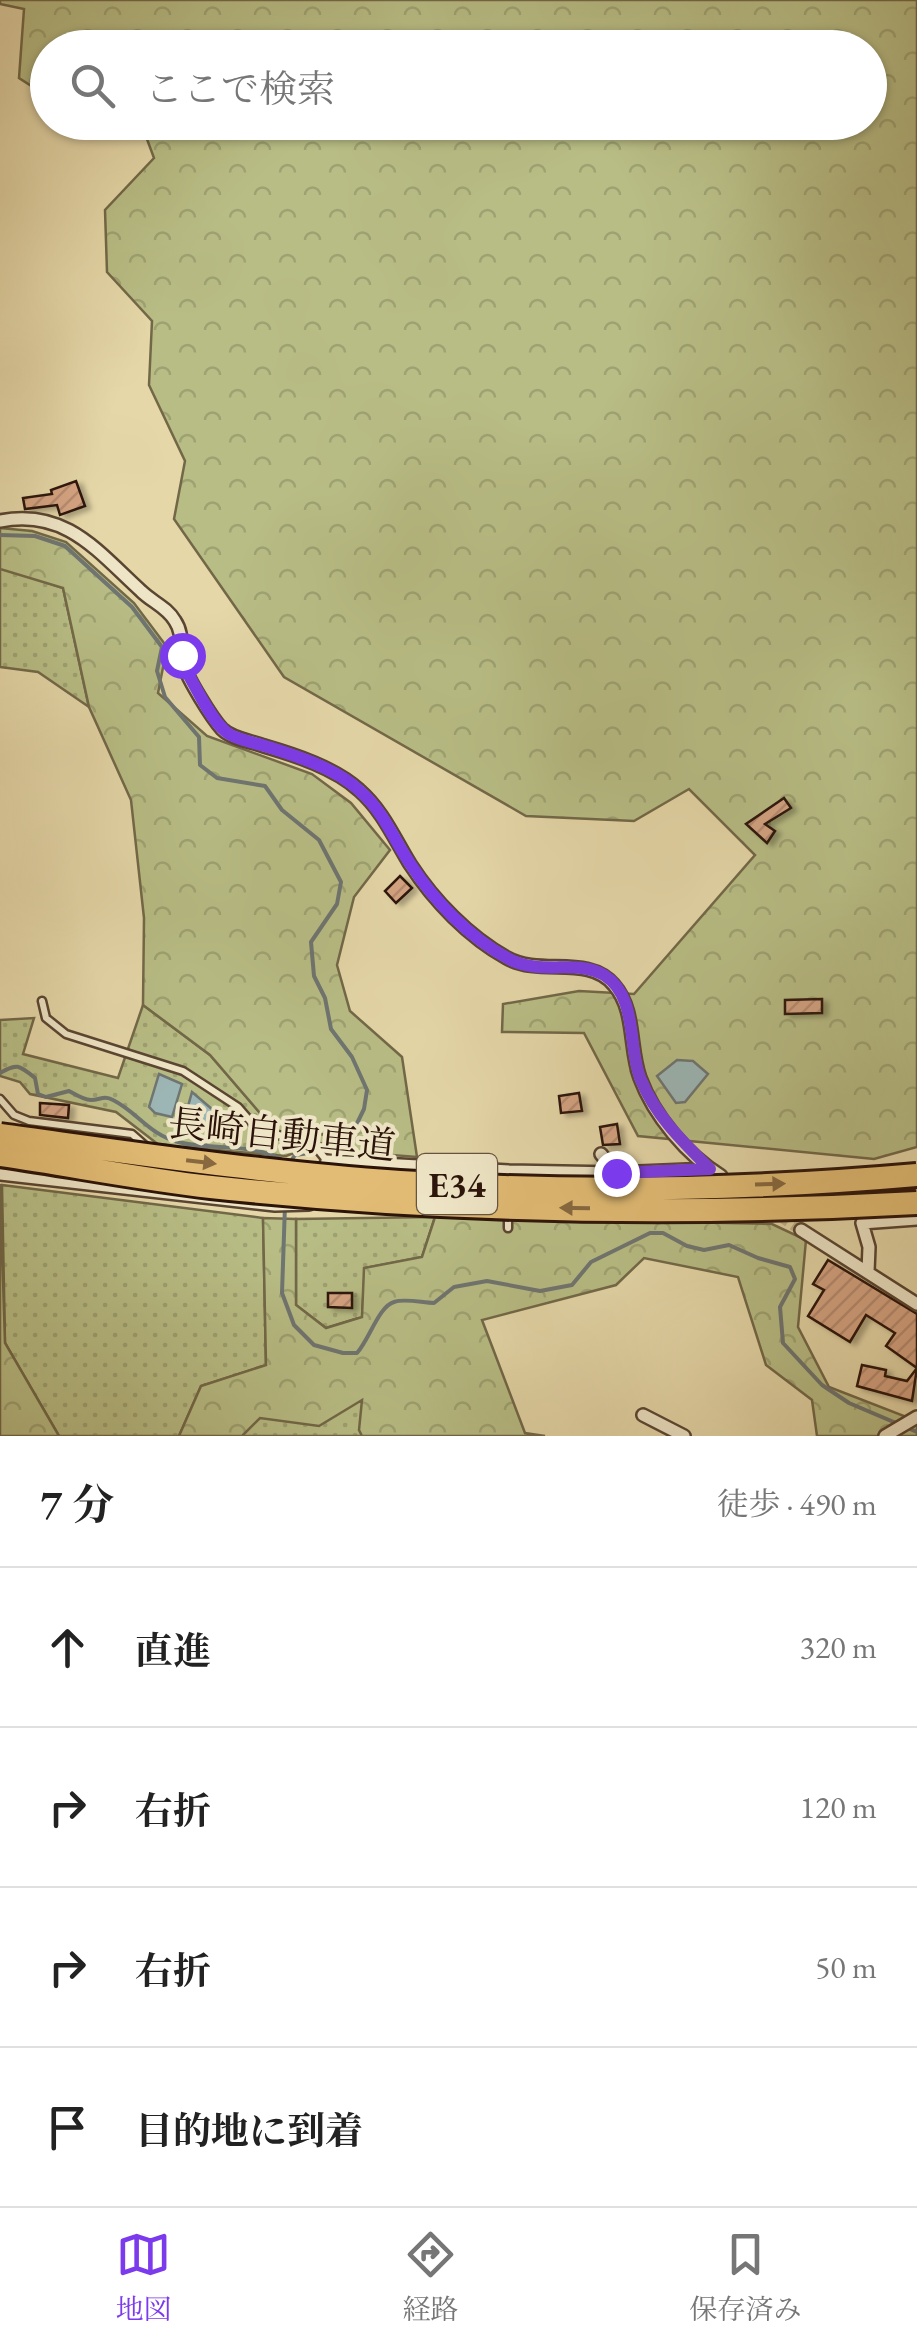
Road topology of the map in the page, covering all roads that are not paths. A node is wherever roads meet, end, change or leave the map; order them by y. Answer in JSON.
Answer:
{"nodes":[{"id":1,"x":0,"y":520,"type":"edge"},
{"id":2,"x":42,"y":1001,"type":"dead end"},
{"id":3,"x":0,"y":1099,"type":"edge"},
{"id":4,"x":0,"y":1135,"type":"edge"},
{"id":5,"x":0,"y":1154,"type":"edge"},
{"id":6,"x":601,"y":1154,"type":"dead end"},
{"id":7,"x":327,"y":1161,"type":"junction"},
{"id":8,"x":509,"y":1171,"type":"junction"},
{"id":9,"x":616,"y":1173,"type":"junction"},
{"id":10,"x":0,"y":1174,"type":"edge"},
{"id":11,"x":917,"y":1175,"type":"edge"},
{"id":12,"x":182,"y":1195,"type":"junction"},
{"id":13,"x":917,"y":1204,"type":"edge"},
{"id":14,"x":917,"y":1219,"type":"edge"},
{"id":15,"x":508,"y":1228,"type":"dead end"},
{"id":16,"x":801,"y":1230,"type":"tunnel mouth"},
{"id":17,"x":868,"y":1272,"type":"junction"},
{"id":18,"x":917,"y":1304,"type":"edge"},
{"id":19,"x":643,"y":1415,"type":"dead end"},
{"id":20,"x":913,"y":1419,"type":"edge"},
{"id":21,"x":888,"y":1433,"type":"edge"},
{"id":22,"x":684,"y":1436,"type":"edge"}],
"edges":[{"from":1,"to":9,"type":"street"},
{"from":2,"to":7,"type":"lane"},
{"from":3,"to":12,"type":"lane"},
{"from":4,"to":11,"type":"highway","name":"長崎自動車道","number":"E34","one_way":true,"bridge":true},
{"from":13,"to":5,"type":"highway","name":"長崎自動車道","number":"E34","one_way":true,"bridge":true},
{"from":6,"to":9,"type":"street"},
{"from":7,"to":8,"type":"street"},
{"from":7,"to":12,"type":"street"},
{"from":8,"to":9,"type":"street"},
{"from":8,"to":15,"type":"lane"},
{"from":10,"to":12,"type":"street"},
{"from":14,"to":17,"type":"street"},
{"from":16,"to":17,"type":"street"},
{"from":17,"to":18,"type":"street"},
{"from":19,"to":22,"type":"street"},
{"from":20,"to":21,"type":"street"}]}
